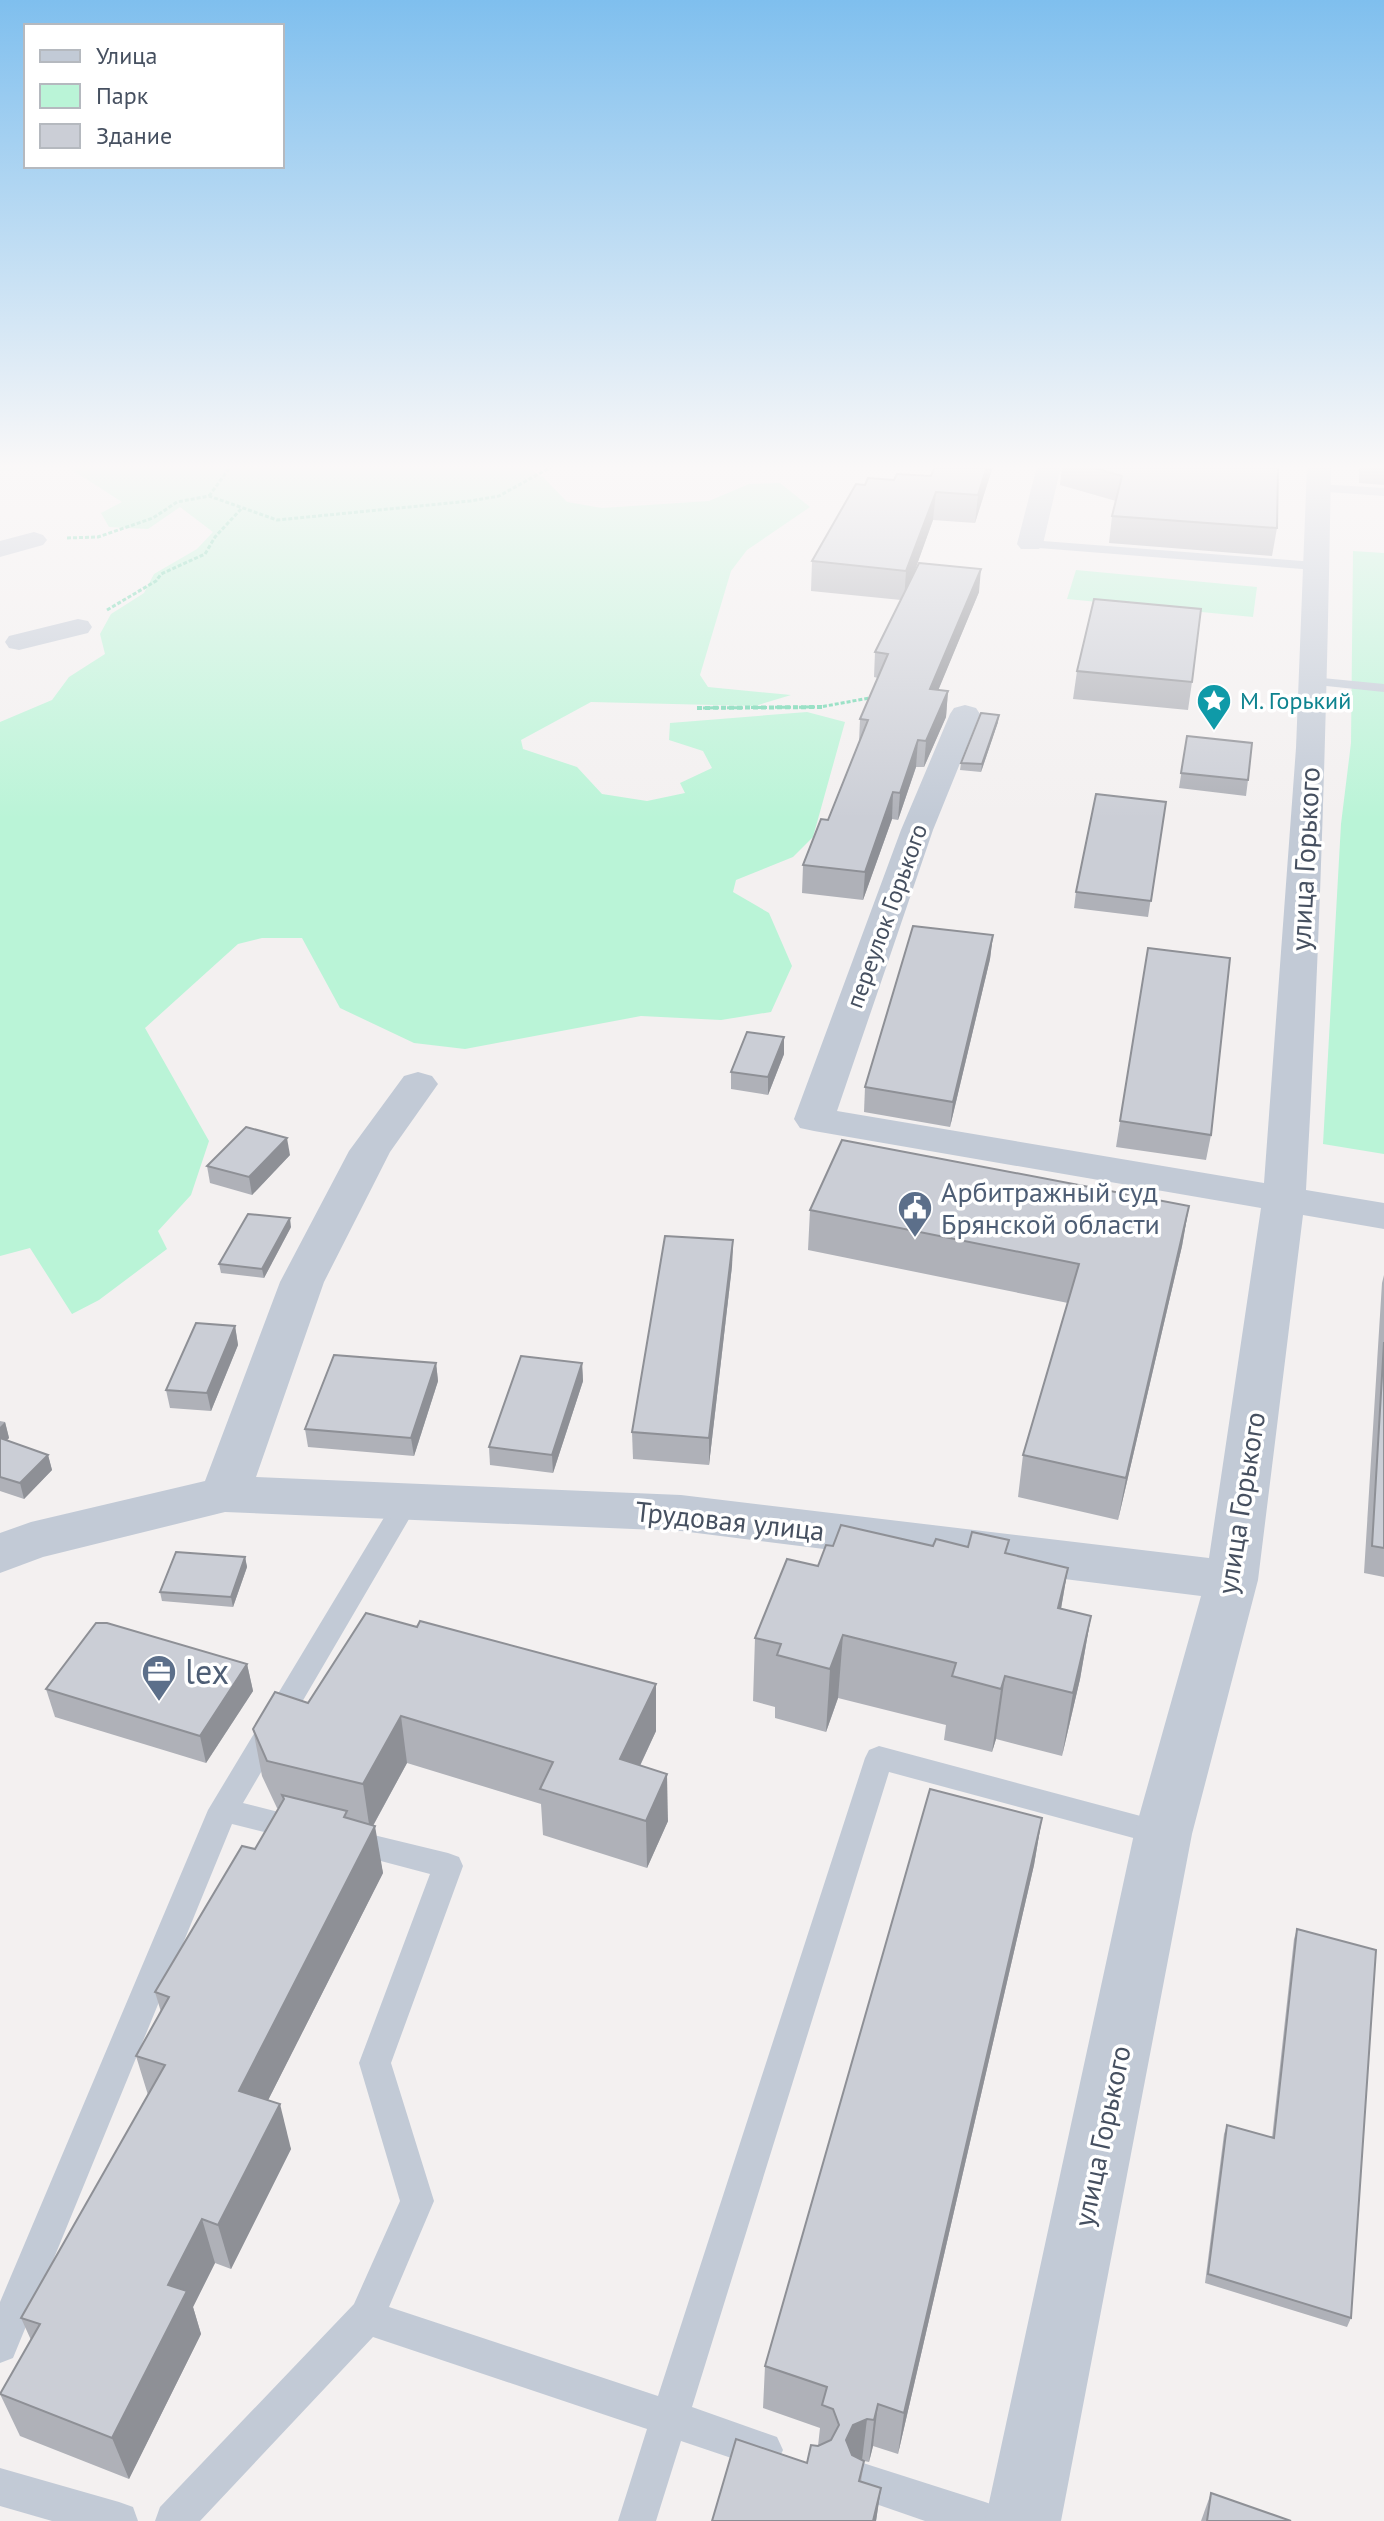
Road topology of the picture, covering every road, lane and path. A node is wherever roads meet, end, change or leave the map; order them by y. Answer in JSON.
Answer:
{"nodes":[{"id":1,"x":152,"y":584,"type":"edge"},
{"id":2,"x":1315,"y":584,"type":"edge"},
{"id":3,"x":78,"y":627,"type":"joint"},
{"id":4,"x":18,"y":640,"type":"edge"},
{"id":5,"x":1312,"y":681,"type":"junction"},
{"id":6,"x":1384,"y":688,"type":"edge"},
{"id":7,"x":876,"y":697,"type":"edge"},
{"id":8,"x":697,"y":708,"type":"dead end"},
{"id":9,"x":965,"y":714,"type":"dead end"},
{"id":10,"x":418,"y":1084,"type":"dead end"},
{"id":11,"x":1284,"y":1199,"type":"junction"},
{"id":12,"x":1384,"y":1216,"type":"edge"},
{"id":13,"x":225,"y":1494,"type":"junction"},
{"id":14,"x":406,"y":1502,"type":"junction"},
{"id":15,"x":10,"y":1541,"type":"edge"},
{"id":16,"x":1232,"y":1580,"type":"junction"},
{"id":17,"x":223,"y":1810,"type":"junction"},
{"id":18,"x":1163,"y":1834,"type":"junction"},
{"id":19,"x":367,"y":2317,"type":"junction"},
{"id":20,"x":0,"y":2345,"type":"edge"},
{"id":21,"x":670,"y":2419,"type":"junction"},
{"id":22,"x":799,"y":2461,"type":"edge"},
{"id":23,"x":863,"y":2482,"type":"edge"},
{"id":24,"x":0,"y":2487,"type":"edge"},
{"id":25,"x":119,"y":2521,"type":"edge"},
{"id":26,"x":174,"y":2521,"type":"edge"},
{"id":27,"x":637,"y":2521,"type":"edge"},
{"id":28,"x":985,"y":2521,"type":"edge"},
{"id":29,"x":1023,"y":2521,"type":"edge"}],
"edges":[{"from":1,"to":3,"type":"path"},
{"from":2,"to":5,"type":"street","name":"улица Горького"},
{"from":3,"to":4,"type":"street"},
{"from":5,"to":6,"type":"lane"},
{"from":5,"to":11,"type":"street","name":"улица Горького"},
{"from":7,"to":8,"type":"path"},
{"from":9,"to":11,"type":"street","name":"переулок Горького"},
{"from":10,"to":13,"type":"street"},
{"from":11,"to":12,"type":"street"},
{"from":11,"to":16,"type":"street","name":"улица Горького"},
{"from":13,"to":14,"type":"street","name":"Трудовая улица"},
{"from":13,"to":15,"type":"street","name":"Трудовая улица"},
{"from":14,"to":16,"type":"street","name":"Трудовая улица"},
{"from":14,"to":17,"type":"lane"},
{"from":16,"to":18,"type":"street","name":"улица Горького"},
{"from":17,"to":19,"type":"lane"},
{"from":17,"to":20,"type":"lane"},
{"from":18,"to":21,"type":"lane"},
{"from":18,"to":29,"type":"street","name":"улица Горького"},
{"from":19,"to":21,"type":"lane"},
{"from":19,"to":26,"type":"lane"},
{"from":21,"to":22,"type":"lane"},
{"from":21,"to":27,"type":"lane"},
{"from":23,"to":28,"type":"lane"},
{"from":24,"to":25,"type":"lane"}]}
